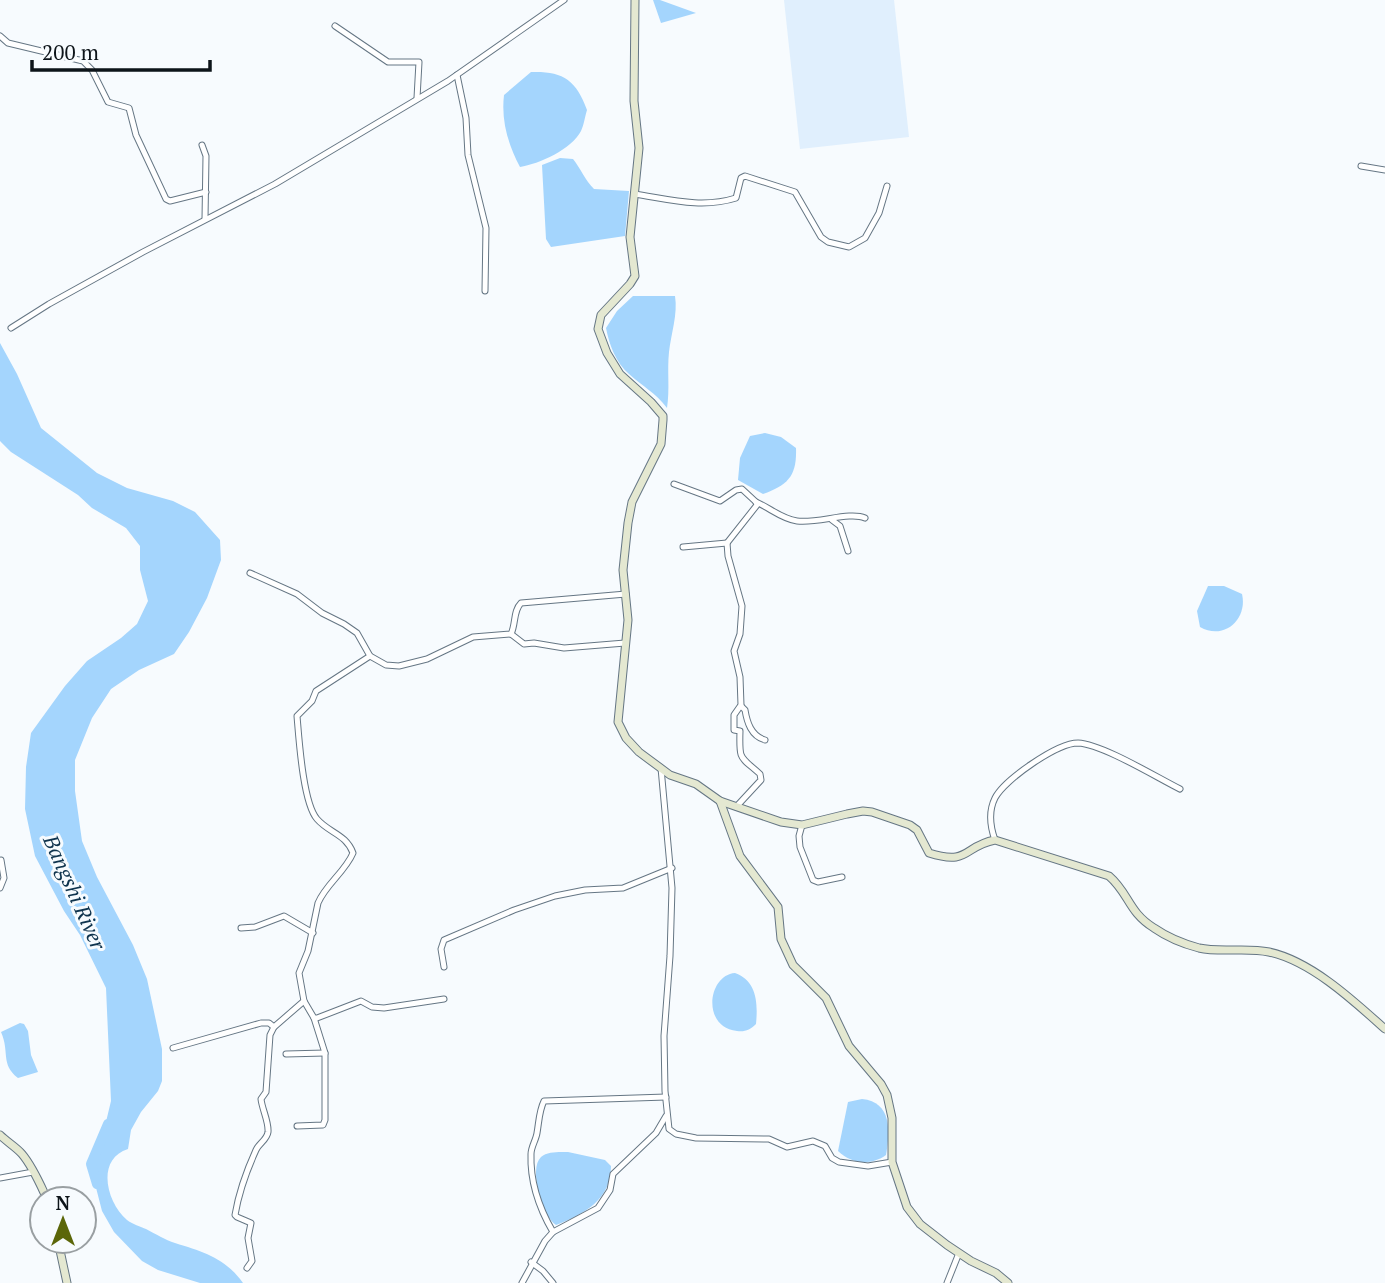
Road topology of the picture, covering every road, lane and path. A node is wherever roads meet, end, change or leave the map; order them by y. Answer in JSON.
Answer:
{"nodes":[{"id":1,"x":564,"y":0,"type":"edge"},
{"id":2,"x":635,"y":0,"type":"edge"},
{"id":3,"x":335,"y":26,"type":"dead end"},
{"id":4,"x":0,"y":36,"type":"edge"},
{"id":5,"x":457,"y":75,"type":"junction"},
{"id":6,"x":417,"y":98,"type":"junction"},
{"id":7,"x":202,"y":145,"type":"dead end"},
{"id":8,"x":1362,"y":166,"type":"dead end"},
{"id":9,"x":1385,"y":170,"type":"edge"},
{"id":10,"x":887,"y":187,"type":"dead end"},
{"id":11,"x":206,"y":192,"type":"junction"},
{"id":12,"x":634,"y":194,"type":"junction"},
{"id":13,"x":205,"y":219,"type":"junction"},
{"id":14,"x":485,"y":291,"type":"dead end"},
{"id":15,"x":11,"y":328,"type":"dead end"},
{"id":16,"x":674,"y":484,"type":"dead end"},
{"id":17,"x":756,"y":502,"type":"junction"},
{"id":18,"x":865,"y":518,"type":"dead end"},
{"id":19,"x":832,"y":520,"type":"junction"},
{"id":20,"x":727,"y":543,"type":"junction"},
{"id":21,"x":683,"y":547,"type":"dead end"},
{"id":22,"x":848,"y":551,"type":"dead end"},
{"id":23,"x":250,"y":573,"type":"dead end"},
{"id":24,"x":626,"y":594,"type":"junction"},
{"id":25,"x":511,"y":634,"type":"junction"},
{"id":26,"x":625,"y":643,"type":"junction"},
{"id":27,"x":370,"y":656,"type":"junction"},
{"id":28,"x":741,"y":706,"type":"junction"},
{"id":29,"x":765,"y":740,"type":"dead end"},
{"id":30,"x":661,"y":768,"type":"junction"},
{"id":31,"x":1180,"y":789,"type":"dead end"},
{"id":32,"x":720,"y":801,"type":"junction"},
{"id":33,"x":736,"y":807,"type":"junction"},
{"id":34,"x":802,"y":825,"type":"junction"},
{"id":35,"x":995,"y":840,"type":"junction"},
{"id":36,"x":1,"y":860,"type":"edge"},
{"id":37,"x":672,"y":868,"type":"junction"},
{"id":38,"x":842,"y":877,"type":"dead end"},
{"id":39,"x":0,"y":888,"type":"edge"},
{"id":40,"x":240,"y":928,"type":"dead end"},
{"id":41,"x":313,"y":933,"type":"junction"},
{"id":42,"x":444,"y":967,"type":"dead end"},
{"id":43,"x":444,"y":999,"type":"dead end"},
{"id":44,"x":304,"y":1001,"type":"junction"},
{"id":45,"x":314,"y":1018,"type":"junction"},
{"id":46,"x":274,"y":1027,"type":"junction"},
{"id":47,"x":1385,"y":1029,"type":"edge"},
{"id":48,"x":173,"y":1048,"type":"dead end"},
{"id":49,"x":325,"y":1053,"type":"junction"},
{"id":50,"x":286,"y":1054,"type":"dead end"},
{"id":51,"x":666,"y":1097,"type":"junction"},
{"id":52,"x":667,"y":1113,"type":"junction"},
{"id":53,"x":297,"y":1126,"type":"dead end"},
{"id":54,"x":0,"y":1135,"type":"edge"},
{"id":55,"x":892,"y":1162,"type":"junction"},
{"id":56,"x":33,"y":1172,"type":"junction"},
{"id":57,"x":0,"y":1178,"type":"edge"},
{"id":58,"x":41,"y":1185,"type":"edge"},
{"id":59,"x":553,"y":1232,"type":"junction"},
{"id":60,"x":959,"y":1253,"type":"junction"},
{"id":61,"x":61,"y":1255,"type":"edge"},
{"id":62,"x":531,"y":1262,"type":"junction"},
{"id":63,"x":247,"y":1268,"type":"dead end"},
{"id":64,"x":67,"y":1283,"type":"edge"},
{"id":65,"x":522,"y":1283,"type":"edge"},
{"id":66,"x":552,"y":1283,"type":"edge"},
{"id":67,"x":947,"y":1283,"type":"edge"},
{"id":68,"x":1008,"y":1283,"type":"edge"}],
"edges":[{"from":1,"to":5,"type":"street"},
{"from":2,"to":12,"type":"street"},
{"from":3,"to":6,"type":"street"},
{"from":4,"to":11,"type":"street"},
{"from":5,"to":6,"type":"street"},
{"from":5,"to":14,"type":"street"},
{"from":6,"to":13,"type":"street"},
{"from":7,"to":11,"type":"street"},
{"from":8,"to":9,"type":"street"},
{"from":10,"to":12,"type":"street"},
{"from":11,"to":13,"type":"street"},
{"from":12,"to":24,"type":"street"},
{"from":13,"to":15,"type":"street"},
{"from":16,"to":17,"type":"street"},
{"from":17,"to":19,"type":"street"},
{"from":17,"to":20,"type":"street"},
{"from":18,"to":19,"type":"street"},
{"from":19,"to":22,"type":"street"},
{"from":20,"to":21,"type":"street"},
{"from":20,"to":28,"type":"street"},
{"from":23,"to":27,"type":"street"},
{"from":24,"to":25,"type":"street"},
{"from":24,"to":26,"type":"street"},
{"from":25,"to":26,"type":"street"},
{"from":25,"to":27,"type":"street"},
{"from":26,"to":30,"type":"street"},
{"from":27,"to":41,"type":"street"},
{"from":28,"to":29,"type":"street"},
{"from":28,"to":33,"type":"street"},
{"from":30,"to":32,"type":"street"},
{"from":30,"to":37,"type":"street"},
{"from":31,"to":35,"type":"street"},
{"from":32,"to":33,"type":"street"},
{"from":32,"to":55,"type":"street"},
{"from":33,"to":34,"type":"street"},
{"from":34,"to":35,"type":"street"},
{"from":34,"to":38,"type":"street"},
{"from":35,"to":47,"type":"street"},
{"from":36,"to":39,"type":"street"},
{"from":37,"to":42,"type":"street"},
{"from":37,"to":51,"type":"street"},
{"from":40,"to":41,"type":"street"},
{"from":41,"to":44,"type":"street"},
{"from":43,"to":45,"type":"street"},
{"from":44,"to":45,"type":"street"},
{"from":44,"to":46,"type":"street"},
{"from":45,"to":49,"type":"street"},
{"from":46,"to":48,"type":"street"},
{"from":46,"to":63,"type":"street"},
{"from":49,"to":50,"type":"street"},
{"from":49,"to":53,"type":"street"},
{"from":51,"to":52,"type":"street"},
{"from":51,"to":59,"type":"street"},
{"from":52,"to":55,"type":"street"},
{"from":52,"to":59,"type":"street"},
{"from":54,"to":56,"type":"street"},
{"from":55,"to":60,"type":"street"},
{"from":56,"to":57,"type":"street"},
{"from":56,"to":58,"type":"street"},
{"from":59,"to":62,"type":"street"},
{"from":60,"to":67,"type":"street"},
{"from":60,"to":68,"type":"street"},
{"from":61,"to":64,"type":"street"},
{"from":62,"to":65,"type":"street"},
{"from":62,"to":66,"type":"street"}]}
